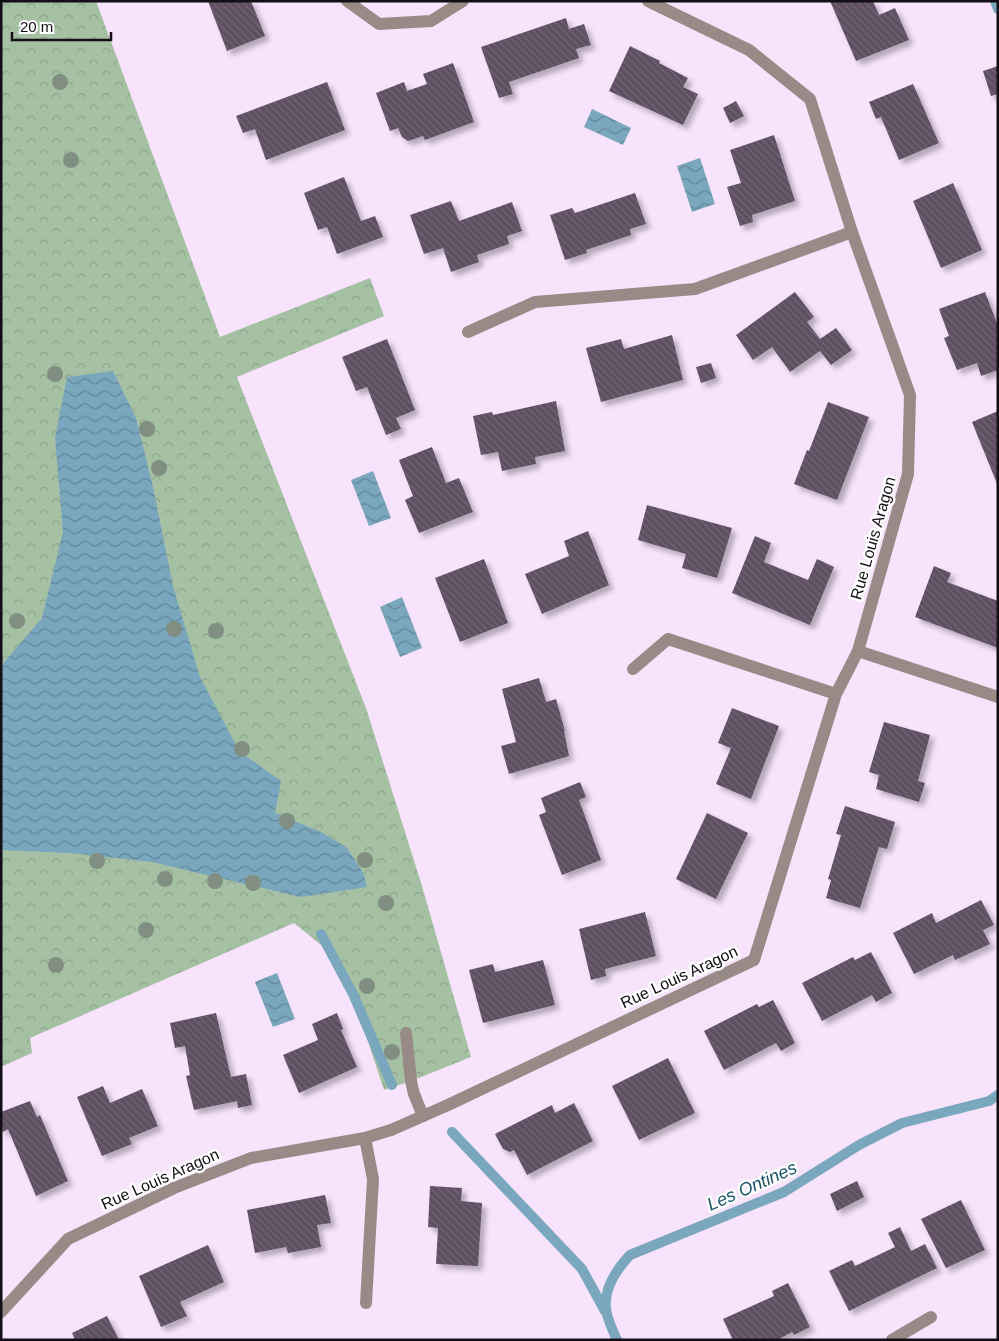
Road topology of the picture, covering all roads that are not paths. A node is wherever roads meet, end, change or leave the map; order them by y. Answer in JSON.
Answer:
{"nodes":[{"id":1,"x":347,"y":1,"type":"edge"},
{"id":2,"x":463,"y":1,"type":"edge"},
{"id":3,"x":648,"y":1,"type":"edge"},
{"id":4,"x":852,"y":232,"type":"junction"},
{"id":5,"x":468,"y":332,"type":"dead end"},
{"id":6,"x":858,"y":651,"type":"junction"},
{"id":7,"x":634,"y":669,"type":"dead end"},
{"id":8,"x":836,"y":694,"type":"junction"},
{"id":9,"x":998,"y":697,"type":"edge"},
{"id":10,"x":406,"y":1033,"type":"dead end"},
{"id":11,"x":423,"y":1116,"type":"junction"},
{"id":12,"x":365,"y":1138,"type":"junction"},
{"id":13,"x":366,"y":1303,"type":"dead end"},
{"id":14,"x":1,"y":1312,"type":"edge"},
{"id":15,"x":931,"y":1317,"type":"dead end"},
{"id":16,"x":892,"y":1340,"type":"edge"}],
"edges":[{"from":1,"to":2,"type":"street"},
{"from":3,"to":4,"type":"street","name":"Rue Louis Aragon"},
{"from":4,"to":5,"type":"street"},
{"from":4,"to":6,"type":"street","name":"Rue Louis Aragon"},
{"from":6,"to":8,"type":"street","name":"Rue Louis Aragon"},
{"from":6,"to":9,"type":"street"},
{"from":7,"to":8,"type":"street"},
{"from":8,"to":11,"type":"street","name":"Rue Louis Aragon"},
{"from":10,"to":11,"type":"street"},
{"from":11,"to":12,"type":"street","name":"Rue Louis Aragon"},
{"from":12,"to":13,"type":"street"},
{"from":12,"to":14,"type":"street","name":"Rue Louis Aragon"},
{"from":15,"to":16,"type":"street"}]}
